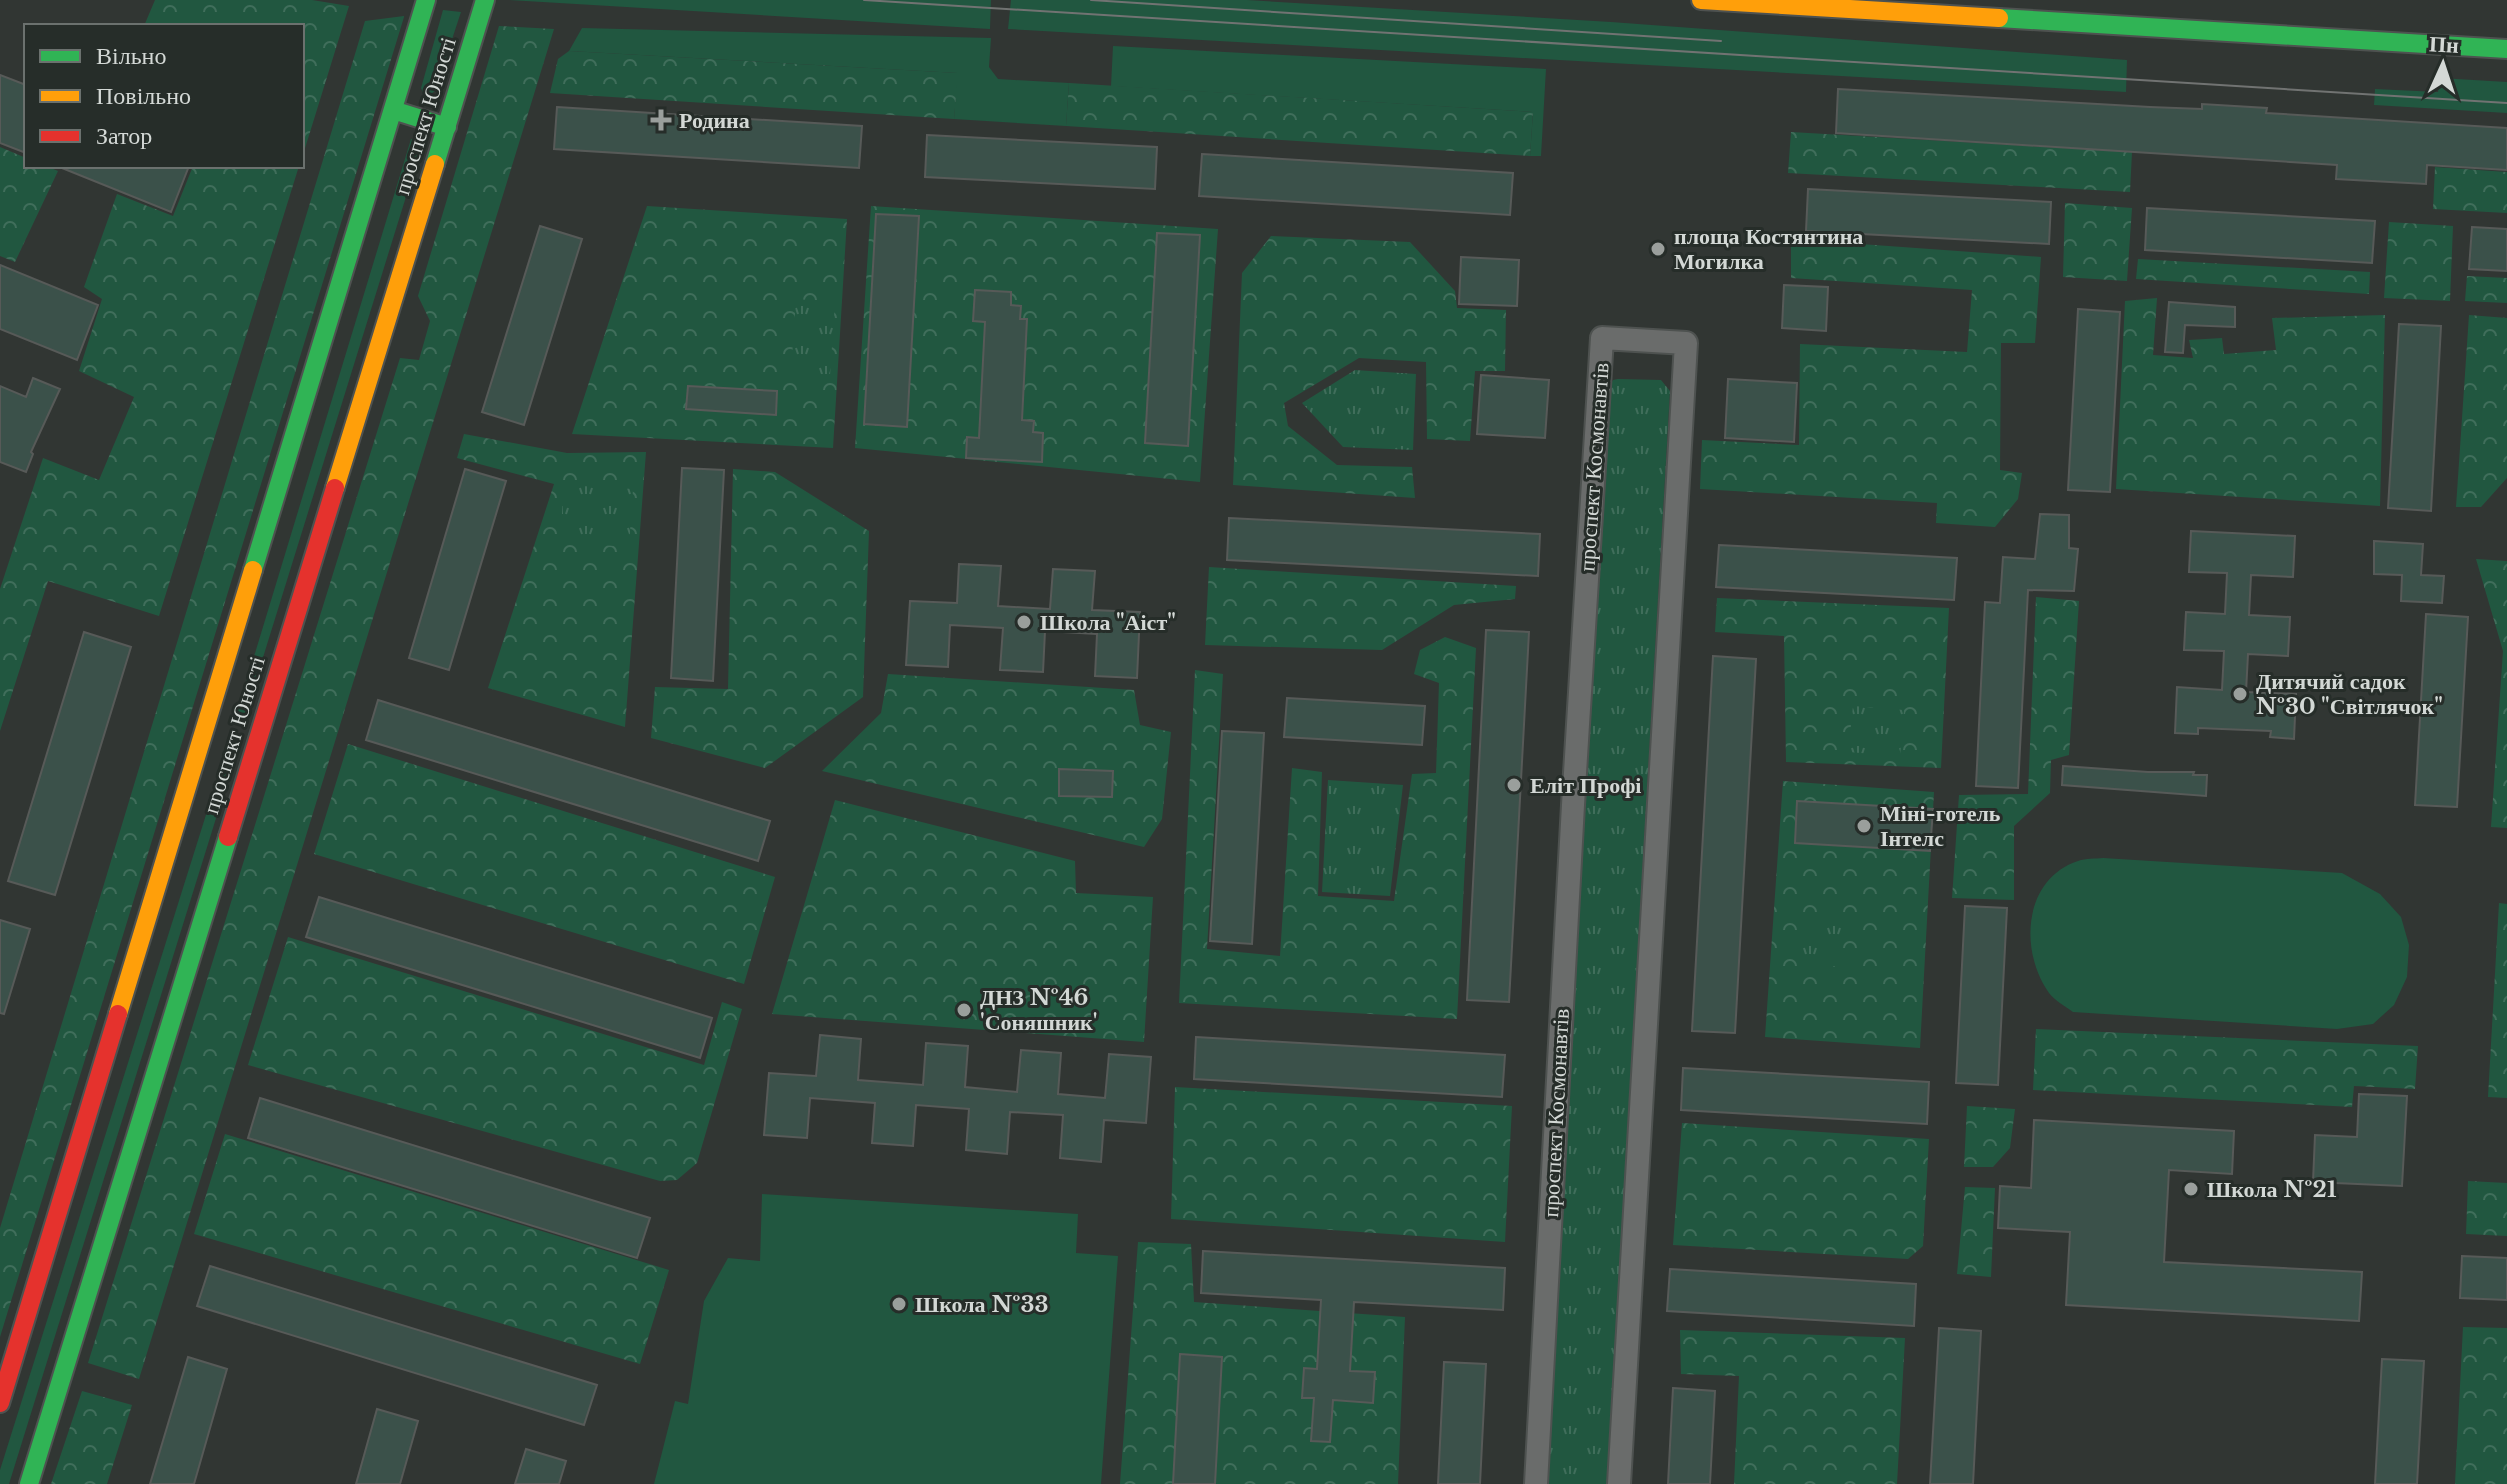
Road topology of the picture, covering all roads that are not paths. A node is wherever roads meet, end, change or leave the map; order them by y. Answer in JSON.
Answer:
{"nodes":[{"id":1,"x":426,"y":0,"type":"edge"},
{"id":2,"x":485,"y":0,"type":"edge"},
{"id":3,"x":1701,"y":0,"type":"edge"},
{"id":4,"x":2507,"y":49,"type":"edge"},
{"id":5,"x":393,"y":110,"type":"junction"},
{"id":6,"x":447,"y":127,"type":"junction"},
{"id":7,"x":0,"y":1403,"type":"edge"},
{"id":8,"x":29,"y":1484,"type":"edge"},
{"id":9,"x":1536,"y":1484,"type":"edge"},
{"id":10,"x":1619,"y":1484,"type":"edge"}],
"edges":[{"from":1,"to":5,"type":"main road","name":"проспект Юності"},
{"from":2,"to":6,"type":"main road","name":"проспект Юності"},
{"from":3,"to":4,"type":"main road"},
{"from":5,"to":6,"type":"main road"},
{"from":5,"to":7,"type":"main road","name":"проспект Юності"},
{"from":6,"to":8,"type":"main road","name":"проспект Юності"},
{"from":9,"to":10,"type":"street","name":"проспект Космонавтів"}]}
